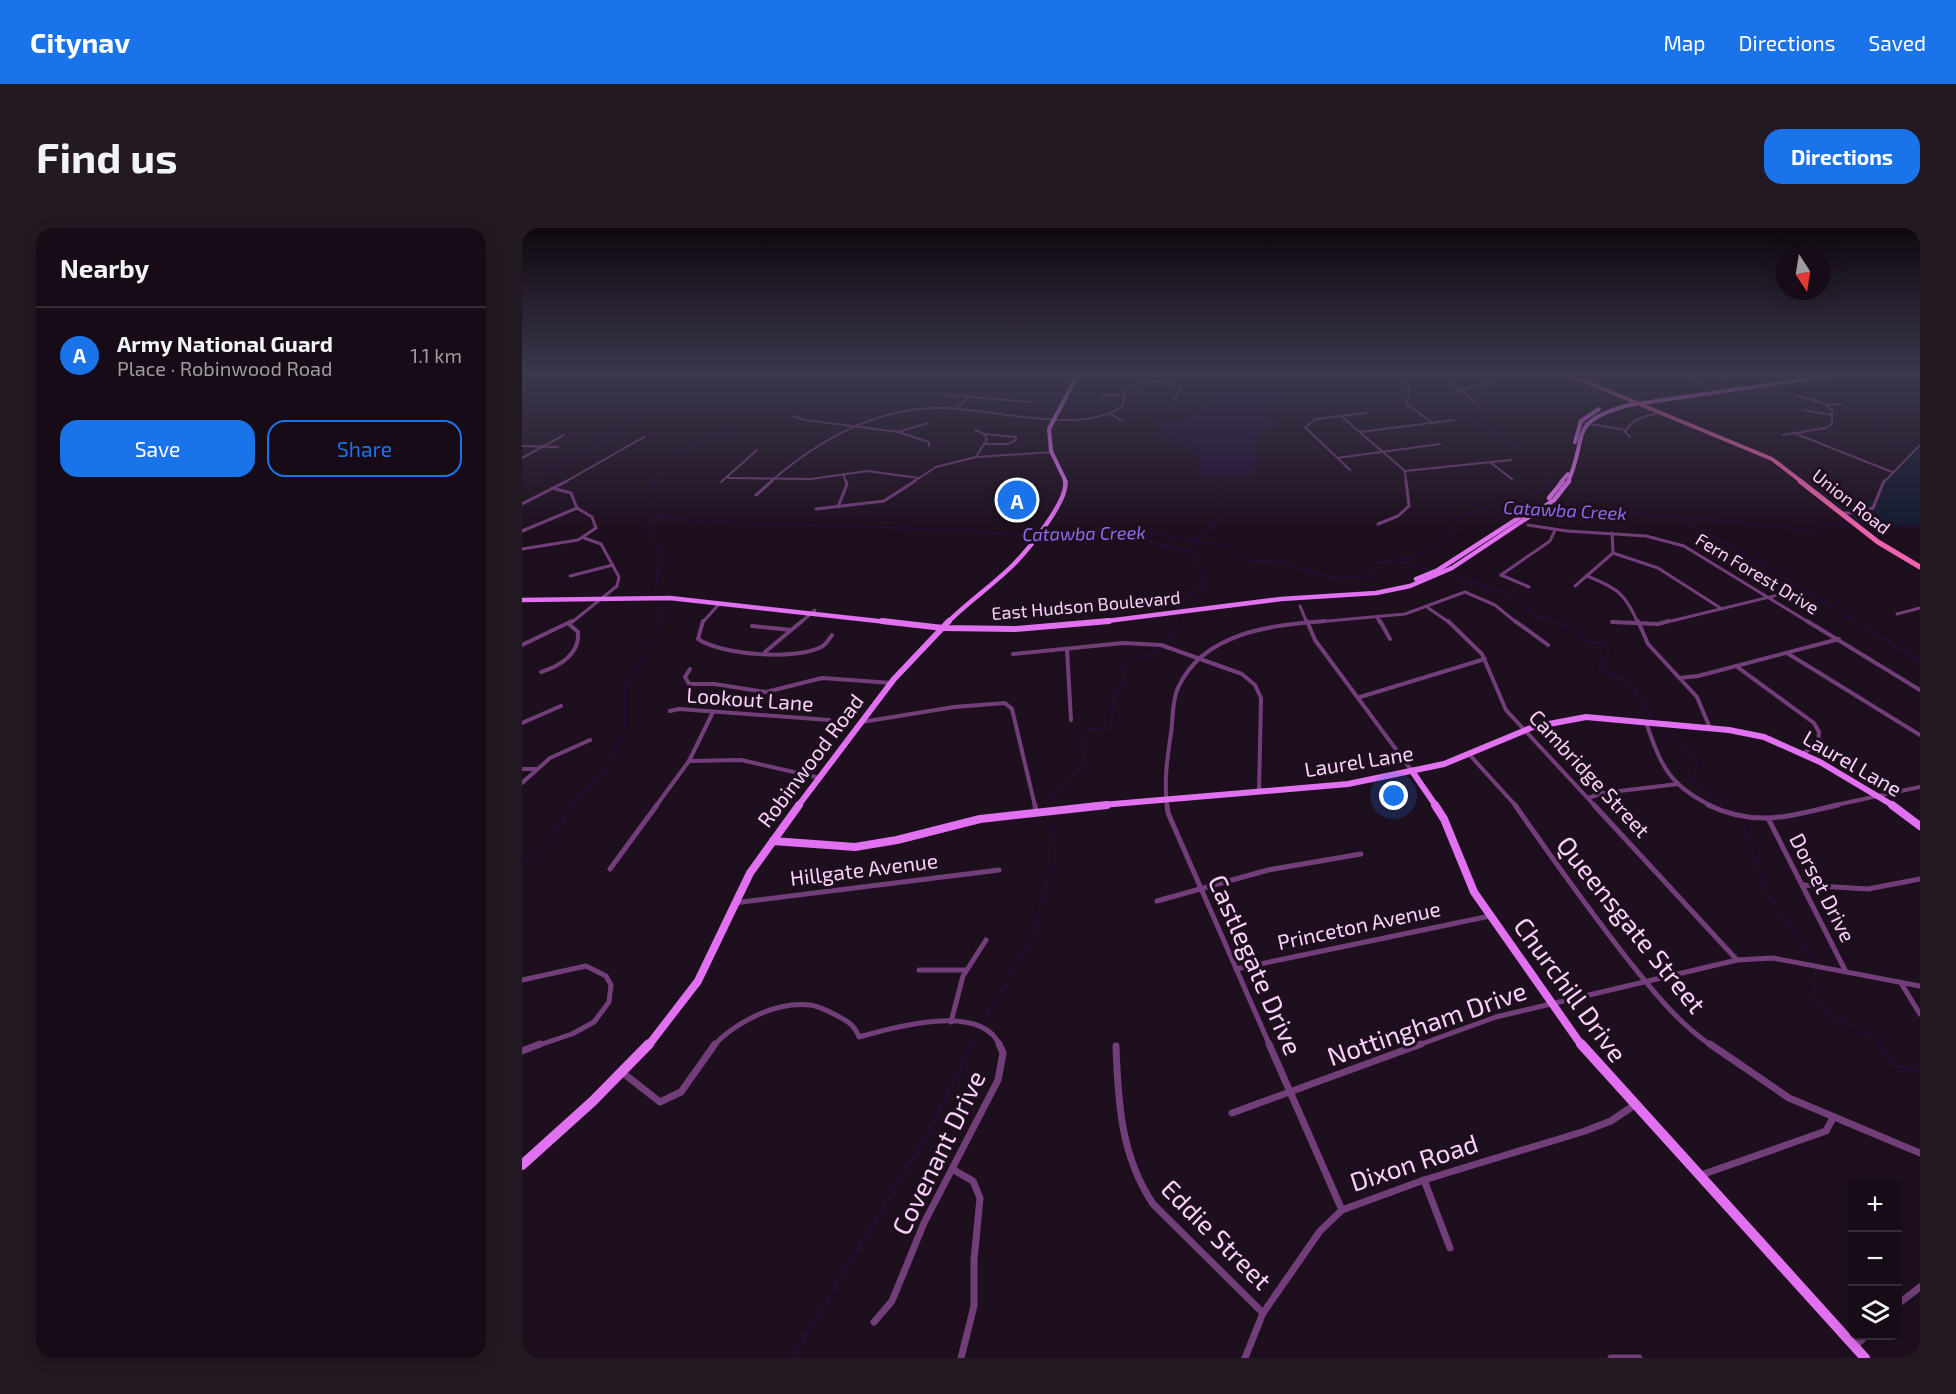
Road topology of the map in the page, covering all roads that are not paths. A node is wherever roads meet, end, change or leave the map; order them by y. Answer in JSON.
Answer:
{"nodes":[{"id":1,"x":852,"y":427,"type":"edge"},
{"id":2,"x":859,"y":427,"type":"edge"},
{"id":3,"x":916,"y":427,"type":"edge"},
{"id":4,"x":1050,"y":427,"type":"edge"},
{"id":5,"x":1305,"y":427,"type":"edge"},
{"id":6,"x":1354,"y":427,"type":"edge"},
{"id":7,"x":1403,"y":427,"type":"edge"},
{"id":8,"x":1579,"y":427,"type":"edge"},
{"id":9,"x":1583,"y":427,"type":"edge"},
{"id":10,"x":1606,"y":427,"type":"edge"},
{"id":11,"x":1629,"y":427,"type":"edge"},
{"id":12,"x":1694,"y":427,"type":"edge"},
{"id":13,"x":1826,"y":427,"type":"edge"},
{"id":14,"x":975,"y":430,"type":"dead end"},
{"id":15,"x":1626,"y":430,"type":"junction"},
{"id":16,"x":898,"y":432,"type":"junction"},
{"id":17,"x":1360,"y":432,"type":"junction"},
{"id":18,"x":1794,"y":433,"type":"junction"},
{"id":19,"x":984,"y":434,"type":"junction"},
{"id":20,"x":564,"y":435,"type":"dead end"},
{"id":21,"x":1783,"y":435,"type":"dead end"},
{"id":22,"x":1630,"y":437,"type":"dead end"},
{"id":23,"x":644,"y":438,"type":"dead end"},
{"id":24,"x":522,"y":442,"type":"edge"},
{"id":25,"x":984,"y":444,"type":"junction"},
{"id":26,"x":1440,"y":444,"type":"dead end"},
{"id":27,"x":1920,"y":445,"type":"edge"},
{"id":28,"x":929,"y":446,"type":"dead end"},
{"id":29,"x":543,"y":447,"type":"junction"},
{"id":30,"x":558,"y":447,"type":"dead end"},
{"id":31,"x":757,"y":450,"type":"dead end"},
{"id":32,"x":1053,"y":452,"type":"junction"},
{"id":33,"x":1384,"y":452,"type":"junction"},
{"id":34,"x":975,"y":457,"type":"junction"},
{"id":35,"x":522,"y":458,"type":"edge"},
{"id":36,"x":1337,"y":458,"type":"junction"},
{"id":37,"x":1511,"y":460,"type":"dead end"},
{"id":38,"x":1491,"y":463,"type":"junction"},
{"id":39,"x":1571,"y":468,"type":"junction"},
{"id":40,"x":1350,"y":470,"type":"dead end"},
{"id":41,"x":1405,"y":471,"type":"junction"},
{"id":42,"x":1893,"y":472,"type":"junction"},
{"id":43,"x":843,"y":474,"type":"junction"},
{"id":44,"x":728,"y":478,"type":"junction"},
{"id":45,"x":919,"y":478,"type":"junction"},
{"id":46,"x":774,"y":479,"type":"junction"},
{"id":47,"x":1512,"y":479,"type":"dead end"},
{"id":48,"x":721,"y":482,"type":"dead end"},
{"id":49,"x":552,"y":488,"type":"junction"},
{"id":50,"x":756,"y":495,"type":"dead end"},
{"id":51,"x":522,"y":504,"type":"edge"},
{"id":52,"x":838,"y":507,"type":"junction"},
{"id":53,"x":577,"y":508,"type":"junction"},
{"id":54,"x":816,"y":509,"type":"dead end"},
{"id":55,"x":1842,"y":513,"type":"junction"},
{"id":56,"x":1378,"y":524,"type":"dead end"},
{"id":57,"x":1528,"y":525,"type":"dead end"},
{"id":58,"x":1555,"y":530,"type":"junction"},
{"id":59,"x":522,"y":531,"type":"edge"},
{"id":60,"x":1612,"y":533,"type":"junction"},
{"id":61,"x":584,"y":538,"type":"junction"},
{"id":62,"x":522,"y":549,"type":"edge"},
{"id":63,"x":1613,"y":553,"type":"junction"},
{"id":64,"x":613,"y":565,"type":"junction"},
{"id":65,"x":1920,"y":567,"type":"edge"},
{"id":66,"x":570,"y":576,"type":"dead end"},
{"id":67,"x":1587,"y":576,"type":"junction"},
{"id":68,"x":1575,"y":586,"type":"dead end"},
{"id":69,"x":1529,"y":587,"type":"dead end"},
{"id":70,"x":609,"y":593,"type":"junction"},
{"id":71,"x":1786,"y":593,"type":"dead end"},
{"id":72,"x":603,"y":597,"type":"junction"},
{"id":73,"x":1770,"y":597,"type":"junction"},
{"id":74,"x":522,"y":598,"type":"edge"},
{"id":75,"x":726,"y":599,"type":"junction"},
{"id":76,"x":720,"y":603,"type":"junction"},
{"id":77,"x":1300,"y":606,"type":"dead end"},
{"id":78,"x":1427,"y":607,"type":"junction"},
{"id":79,"x":1920,"y":608,"type":"edge"},
{"id":80,"x":1722,"y":609,"type":"junction"},
{"id":81,"x":814,"y":612,"type":"junction"},
{"id":82,"x":1897,"y":614,"type":"dead end"},
{"id":83,"x":1377,"y":617,"type":"junction"},
{"id":84,"x":1612,"y":622,"type":"dead end"},
{"id":85,"x":569,"y":624,"type":"junction"},
{"id":86,"x":1307,"y":624,"type":"junction"},
{"id":87,"x":1640,"y":625,"type":"junction"},
{"id":88,"x":752,"y":626,"type":"dead end"},
{"id":89,"x":945,"y":626,"type":"junction"},
{"id":90,"x":791,"y":630,"type":"junction"},
{"id":91,"x":832,"y":635,"type":"dead end"},
{"id":92,"x":1390,"y":639,"type":"dead end"},
{"id":93,"x":1839,"y":639,"type":"junction"},
{"id":94,"x":522,"y":645,"type":"edge"},
{"id":95,"x":1548,"y":645,"type":"dead end"},
{"id":96,"x":1067,"y":649,"type":"junction"},
{"id":97,"x":765,"y":652,"type":"junction"},
{"id":98,"x":1786,"y":653,"type":"junction"},
{"id":99,"x":1013,"y":654,"type":"dead end"},
{"id":100,"x":1202,"y":658,"type":"junction"},
{"id":101,"x":1485,"y":659,"type":"junction"},
{"id":102,"x":1736,"y":666,"type":"junction"},
{"id":103,"x":690,"y":669,"type":"dead end"},
{"id":104,"x":542,"y":672,"type":"dead end"},
{"id":105,"x":1679,"y":678,"type":"junction"},
{"id":106,"x":892,"y":683,"type":"junction"},
{"id":107,"x":1920,"y":690,"type":"edge"},
{"id":108,"x":1360,"y":697,"type":"junction"},
{"id":109,"x":561,"y":706,"type":"dead end"},
{"id":110,"x":670,"y":711,"type":"dead end"},
{"id":111,"x":713,"y":712,"type":"junction"},
{"id":112,"x":829,"y":720,"type":"dead end"},
{"id":113,"x":1071,"y":720,"type":"dead end"},
{"id":114,"x":862,"y":722,"type":"junction"},
{"id":115,"x":1646,"y":722,"type":"junction"},
{"id":116,"x":522,"y":723,"type":"edge"},
{"id":117,"x":1710,"y":728,"type":"junction"},
{"id":118,"x":1525,"y":730,"type":"junction"},
{"id":119,"x":1920,"y":735,"type":"edge"},
{"id":120,"x":590,"y":740,"type":"dead end"},
{"id":121,"x":1468,"y":752,"type":"junction"},
{"id":122,"x":1804,"y":753,"type":"junction"},
{"id":123,"x":689,"y":760,"type":"junction"},
{"id":124,"x":522,"y":769,"type":"edge"},
{"id":125,"x":536,"y":769,"type":"junction"},
{"id":126,"x":1412,"y":771,"type":"junction"},
{"id":127,"x":820,"y":778,"type":"junction"},
{"id":128,"x":522,"y":783,"type":"edge"},
{"id":129,"x":1678,"y":784,"type":"junction"},
{"id":130,"x":1920,"y":787,"type":"edge"},
{"id":131,"x":1259,"y":792,"type":"junction"},
{"id":132,"x":1877,"y":796,"type":"junction"},
{"id":133,"x":1588,"y":798,"type":"junction"},
{"id":134,"x":1165,"y":800,"type":"junction"},
{"id":135,"x":1036,"y":811,"type":"junction"},
{"id":136,"x":1769,"y":820,"type":"junction"},
{"id":137,"x":1920,"y":826,"type":"edge"},
{"id":138,"x":773,"y":841,"type":"junction"},
{"id":139,"x":1361,"y":854,"type":"dead end"},
{"id":140,"x":610,"y":869,"type":"dead end"},
{"id":141,"x":999,"y":870,"type":"dead end"},
{"id":142,"x":1920,"y":879,"type":"edge"},
{"id":143,"x":1802,"y":885,"type":"junction"},
{"id":144,"x":1200,"y":889,"type":"junction"},
{"id":145,"x":1157,"y":901,"type":"dead end"},
{"id":146,"x":734,"y":903,"type":"junction"},
{"id":147,"x":1490,"y":916,"type":"junction"},
{"id":148,"x":986,"y":940,"type":"dead end"},
{"id":149,"x":1737,"y":960,"type":"junction"},
{"id":150,"x":1236,"y":969,"type":"junction"},
{"id":151,"x":919,"y":970,"type":"dead end"},
{"id":152,"x":966,"y":970,"type":"junction"},
{"id":153,"x":1846,"y":970,"type":"junction"},
{"id":154,"x":522,"y":980,"type":"edge"},
{"id":155,"x":1647,"y":982,"type":"junction"},
{"id":156,"x":1901,"y":983,"type":"junction"},
{"id":157,"x":1920,"y":986,"type":"edge"},
{"id":158,"x":1550,"y":1003,"type":"junction"},
{"id":159,"x":1920,"y":1014,"type":"edge"},
{"id":160,"x":951,"y":1022,"type":"junction"},
{"id":161,"x":1116,"y":1046,"type":"dead end"},
{"id":162,"x":522,"y":1051,"type":"edge"},
{"id":163,"x":623,"y":1073,"type":"junction"},
{"id":164,"x":1290,"y":1093,"type":"junction"},
{"id":165,"x":1633,"y":1106,"type":"junction"},
{"id":166,"x":1232,"y":1113,"type":"dead end"},
{"id":167,"x":1833,"y":1118,"type":"junction"},
{"id":168,"x":1920,"y":1153,"type":"edge"},
{"id":169,"x":522,"y":1165,"type":"edge"},
{"id":170,"x":952,"y":1169,"type":"junction"},
{"id":171,"x":1697,"y":1176,"type":"junction"},
{"id":172,"x":1424,"y":1180,"type":"junction"},
{"id":173,"x":1342,"y":1210,"type":"junction"},
{"id":174,"x":1450,"y":1248,"type":"dead end"},
{"id":175,"x":1920,"y":1287,"type":"edge"},
{"id":176,"x":1902,"y":1301,"type":"edge"},
{"id":177,"x":1263,"y":1313,"type":"junction"},
{"id":178,"x":873,"y":1322,"type":"dead end"},
{"id":179,"x":1861,"y":1340,"type":"edge"},
{"id":180,"x":1854,"y":1347,"type":"junction"},
{"id":181,"x":962,"y":1358,"type":"edge"},
{"id":182,"x":1245,"y":1358,"type":"edge"},
{"id":183,"x":1611,"y":1358,"type":"edge"},
{"id":184,"x":1639,"y":1358,"type":"edge"},
{"id":185,"x":1865,"y":1358,"type":"edge"}],
"edges":[{"from":1,"to":46,"type":"street"},
{"from":2,"to":16,"type":"street"},
{"from":3,"to":16,"type":"street"},
{"from":4,"to":32,"type":"main road","name":"Robinwood Road"},
{"from":5,"to":36,"type":"street"},
{"from":6,"to":17,"type":"street"},
{"from":7,"to":17,"type":"street"},
{"from":8,"to":39,"type":"main road","name":"East Hudson Boulevard"},
{"from":9,"to":39,"type":"main road","name":"East Hudson Boulevard"},
{"from":10,"to":15,"type":"street"},
{"from":11,"to":15,"type":"street"},
{"from":12,"to":55,"type":"main road","name":"Union Road"},
{"from":13,"to":18,"type":"street"},
{"from":14,"to":19,"type":"street"},
{"from":15,"to":22,"type":"street"},
{"from":16,"to":28,"type":"street"},
{"from":17,"to":33,"type":"street"},
{"from":18,"to":21,"type":"street"},
{"from":18,"to":42,"type":"street"},
{"from":19,"to":25,"type":"street"},
{"from":19,"to":25,"type":"street"},
{"from":20,"to":29,"type":"street"},
{"from":23,"to":49,"type":"street"},
{"from":24,"to":29,"type":"street"},
{"from":25,"to":34,"type":"street"},
{"from":26,"to":33,"type":"street"},
{"from":27,"to":42,"type":"street"},
{"from":29,"to":30,"type":"street"},
{"from":29,"to":35,"type":"street"},
{"from":31,"to":44,"type":"street"},
{"from":32,"to":34,"type":"street"},
{"from":32,"to":89,"type":"main road","name":"Robinwood Road"},
{"from":33,"to":36,"type":"street"},
{"from":33,"to":41,"type":"street"},
{"from":34,"to":45,"type":"street"},
{"from":36,"to":40,"type":"street"},
{"from":37,"to":38,"type":"street"},
{"from":38,"to":41,"type":"street"},
{"from":38,"to":47,"type":"street"},
{"from":39,"to":89,"type":"main road","name":"East Hudson Boulevard"},
{"from":39,"to":89,"type":"main road","name":"East Hudson Boulevard"},
{"from":41,"to":56,"type":"street"},
{"from":42,"to":55,"type":"street"},
{"from":43,"to":45,"type":"street"},
{"from":43,"to":46,"type":"street"},
{"from":43,"to":52,"type":"street"},
{"from":44,"to":46,"type":"street"},
{"from":44,"to":48,"type":"street"},
{"from":45,"to":52,"type":"street"},
{"from":46,"to":50,"type":"street"},
{"from":49,"to":51,"type":"street"},
{"from":49,"to":53,"type":"street"},
{"from":52,"to":54,"type":"street"},
{"from":53,"to":59,"type":"street"},
{"from":53,"to":61,"type":"street"},
{"from":55,"to":65,"type":"main road","name":"Union Road"},
{"from":57,"to":58,"type":"street","name":"Fern Forest Drive"},
{"from":58,"to":60,"type":"street","name":"Fern Forest Drive"},
{"from":58,"to":69,"type":"street"},
{"from":60,"to":63,"type":"street"},
{"from":60,"to":73,"type":"street","name":"Fern Forest Drive"},
{"from":61,"to":62,"type":"street"},
{"from":61,"to":64,"type":"street"},
{"from":63,"to":67,"type":"street"},
{"from":63,"to":80,"type":"street"},
{"from":64,"to":66,"type":"street"},
{"from":64,"to":70,"type":"street"},
{"from":67,"to":68,"type":"street"},
{"from":67,"to":87,"type":"street"},
{"from":70,"to":72,"type":"street"},
{"from":70,"to":74,"type":"main road","name":"East Hudson Boulevard"},
{"from":70,"to":75,"type":"main road","name":"East Hudson Boulevard"},
{"from":71,"to":73,"type":"street"},
{"from":72,"to":74,"type":"main road","name":"East Hudson Boulevard"},
{"from":72,"to":76,"type":"main road","name":"East Hudson Boulevard"},
{"from":72,"to":85,"type":"street"},
{"from":73,"to":80,"type":"street"},
{"from":73,"to":93,"type":"street","name":"Fern Forest Drive"},
{"from":75,"to":76,"type":"main road"},
{"from":75,"to":81,"type":"main road","name":"East Hudson Boulevard"},
{"from":76,"to":81,"type":"main road","name":"East Hudson Boulevard"},
{"from":76,"to":97,"type":"street"},
{"from":77,"to":86,"type":"street","name":"Churchill Drive"},
{"from":78,"to":83,"type":"street","name":"Castlegate Drive"},
{"from":78,"to":95,"type":"street","name":"Castlegate Drive"},
{"from":78,"to":101,"type":"street","name":"Cambridge Street"},
{"from":79,"to":82,"type":"street"},
{"from":80,"to":87,"type":"street"},
{"from":81,"to":89,"type":"main road","name":"East Hudson Boulevard"},
{"from":81,"to":90,"type":"street"},
{"from":83,"to":86,"type":"street","name":"Castlegate Drive"},
{"from":83,"to":92,"type":"street"},
{"from":84,"to":87,"type":"street"},
{"from":85,"to":94,"type":"street"},
{"from":85,"to":104,"type":"street"},
{"from":86,"to":100,"type":"street","name":"Castlegate Drive"},
{"from":86,"to":108,"type":"street","name":"Churchill Drive"},
{"from":87,"to":105,"type":"street"},
{"from":88,"to":90,"type":"street"},
{"from":89,"to":106,"type":"main road","name":"Robinwood Road"},
{"from":90,"to":97,"type":"street"},
{"from":91,"to":97,"type":"street"},
{"from":93,"to":98,"type":"street"},
{"from":93,"to":107,"type":"street","name":"Fern Forest Drive"},
{"from":96,"to":99,"type":"street"},
{"from":96,"to":100,"type":"street"},
{"from":96,"to":113,"type":"street"},
{"from":98,"to":102,"type":"street"},
{"from":98,"to":119,"type":"street"},
{"from":100,"to":131,"type":"street"},
{"from":100,"to":134,"type":"street","name":"Castlegate Drive"},
{"from":101,"to":108,"type":"street"},
{"from":101,"to":118,"type":"street","name":"Cambridge Street"},
{"from":102,"to":105,"type":"street"},
{"from":102,"to":122,"type":"street"},
{"from":103,"to":106,"type":"street"},
{"from":105,"to":117,"type":"street"},
{"from":106,"to":114,"type":"main road","name":"Robinwood Road"},
{"from":108,"to":126,"type":"street","name":"Churchill Drive"},
{"from":109,"to":116,"type":"street"},
{"from":110,"to":111,"type":"street","name":"Lookout Lane"},
{"from":111,"to":112,"type":"street","name":"Lookout Lane"},
{"from":111,"to":123,"type":"street"},
{"from":114,"to":127,"type":"main road","name":"Robinwood Road"},
{"from":114,"to":135,"type":"street"},
{"from":115,"to":117,"type":"main road","name":"Laurel Lane"},
{"from":115,"to":118,"type":"main road","name":"Laurel Lane"},
{"from":115,"to":129,"type":"street"},
{"from":117,"to":122,"type":"main road","name":"Laurel Lane"},
{"from":118,"to":121,"type":"main road","name":"Laurel Lane"},
{"from":118,"to":133,"type":"street","name":"Cambridge Street"},
{"from":120,"to":125,"type":"street"},
{"from":121,"to":126,"type":"main road","name":"Laurel Lane"},
{"from":121,"to":155,"type":"street","name":"Queensgate Street"},
{"from":122,"to":132,"type":"main road","name":"Laurel Lane"},
{"from":123,"to":127,"type":"street"},
{"from":123,"to":140,"type":"street"},
{"from":124,"to":125,"type":"street"},
{"from":125,"to":128,"type":"street"},
{"from":126,"to":131,"type":"main road","name":"Laurel Lane"},
{"from":126,"to":147,"type":"main road","name":"Churchill Drive"},
{"from":127,"to":138,"type":"main road","name":"Robinwood Road"},
{"from":129,"to":133,"type":"street"},
{"from":129,"to":136,"type":"street"},
{"from":130,"to":132,"type":"street"},
{"from":131,"to":134,"type":"main road","name":"Laurel Lane"},
{"from":132,"to":136,"type":"street"},
{"from":132,"to":137,"type":"main road","name":"Laurel Lane"},
{"from":133,"to":149,"type":"street","name":"Cambridge Street"},
{"from":134,"to":135,"type":"main road","name":"Laurel Lane"},
{"from":134,"to":144,"type":"street","name":"Castlegate Drive"},
{"from":135,"to":138,"type":"main road","name":"Laurel Lane"},
{"from":136,"to":143,"type":"street","name":"Dorset Drive"},
{"from":138,"to":146,"type":"main road","name":"Robinwood Road"},
{"from":139,"to":144,"type":"street"},
{"from":141,"to":146,"type":"street","name":"Hillgate Avenue"},
{"from":142,"to":143,"type":"street"},
{"from":143,"to":153,"type":"street","name":"Dorset Drive"},
{"from":144,"to":145,"type":"street"},
{"from":144,"to":150,"type":"street","name":"Castlegate Drive"},
{"from":146,"to":163,"type":"main road","name":"Robinwood Road"},
{"from":147,"to":150,"type":"street","name":"Princeton Avenue"},
{"from":147,"to":158,"type":"main road","name":"Churchill Drive"},
{"from":148,"to":152,"type":"street"},
{"from":149,"to":153,"type":"street","name":"Nottingham Drive"},
{"from":149,"to":155,"type":"street","name":"Nottingham Drive"},
{"from":150,"to":164,"type":"street","name":"Castlegate Drive"},
{"from":151,"to":152,"type":"street"},
{"from":152,"to":160,"type":"street"},
{"from":153,"to":156,"type":"street","name":"Nottingham Drive"},
{"from":154,"to":162,"type":"street"},
{"from":155,"to":158,"type":"street","name":"Nottingham Drive"},
{"from":155,"to":167,"type":"street","name":"Queensgate Street"},
{"from":156,"to":157,"type":"street","name":"Nottingham Drive"},
{"from":156,"to":159,"type":"street"},
{"from":158,"to":164,"type":"street","name":"Nottingham Drive"},
{"from":158,"to":165,"type":"main road","name":"Churchill Drive"},
{"from":160,"to":163,"type":"street","name":"Covenant Drive"},
{"from":160,"to":170,"type":"street","name":"Covenant Drive"},
{"from":161,"to":177,"type":"street","name":"Eddie Street"},
{"from":163,"to":169,"type":"main road","name":"Robinwood Road"},
{"from":164,"to":166,"type":"street","name":"Nottingham Drive"},
{"from":164,"to":173,"type":"street","name":"Castlegate Drive"},
{"from":165,"to":171,"type":"main road","name":"Churchill Drive"},
{"from":165,"to":172,"type":"street","name":"Dixon Road"},
{"from":167,"to":168,"type":"street","name":"Queensgate Street"},
{"from":167,"to":171,"type":"street"},
{"from":170,"to":178,"type":"street","name":"Covenant Drive"},
{"from":170,"to":181,"type":"street"},
{"from":171,"to":180,"type":"main road","name":"Churchill Drive"},
{"from":172,"to":173,"type":"street","name":"Dixon Road"},
{"from":172,"to":174,"type":"street"},
{"from":173,"to":177,"type":"street","name":"Dixon Road"},
{"from":175,"to":176,"type":"street"},
{"from":177,"to":182,"type":"street","name":"Dixon Road"},
{"from":179,"to":180,"type":"street"},
{"from":180,"to":185,"type":"main road","name":"Churchill Drive"},
{"from":183,"to":184,"type":"street"}]}
